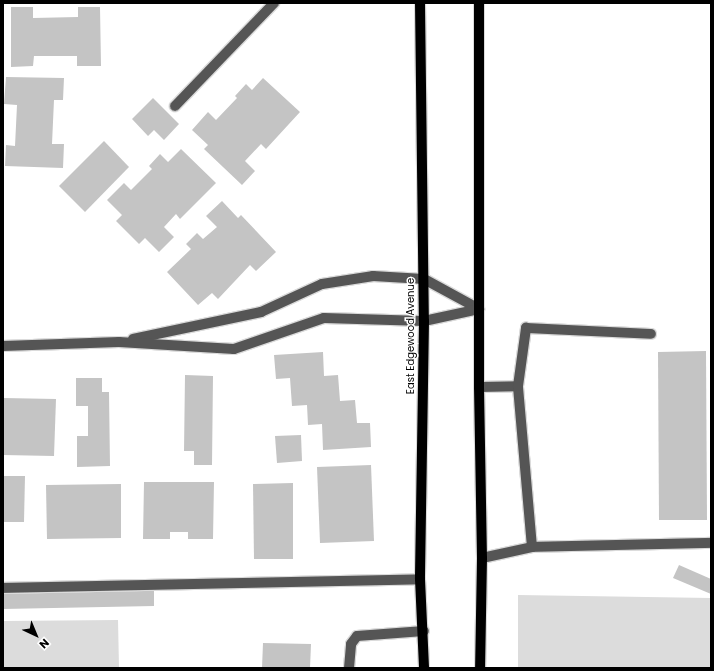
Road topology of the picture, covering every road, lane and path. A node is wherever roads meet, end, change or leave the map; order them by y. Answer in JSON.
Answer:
{"nodes":[{"id":1,"x":274,"y":3,"type":"edge"},
{"id":2,"x":420,"y":3,"type":"edge"},
{"id":3,"x":479,"y":3,"type":"edge"},
{"id":4,"x":175,"y":106,"type":"dead end"},
{"id":5,"x":424,"y":279,"type":"junction"},
{"id":6,"x":479,"y":309,"type":"junction"},
{"id":7,"x":424,"y":321,"type":"junction"},
{"id":8,"x":651,"y":334,"type":"dead end"},
{"id":9,"x":119,"y":342,"type":"junction"},
{"id":10,"x":3,"y":346,"type":"edge"},
{"id":11,"x":518,"y":386,"type":"junction"},
{"id":12,"x":479,"y":387,"type":"junction"},
{"id":13,"x":711,"y":543,"type":"edge"},
{"id":14,"x":532,"y":547,"type":"junction"},
{"id":15,"x":482,"y":558,"type":"junction"},
{"id":16,"x":420,"y":579,"type":"junction"},
{"id":17,"x":3,"y":588,"type":"edge"},
{"id":18,"x":424,"y":631,"type":"junction"},
{"id":19,"x":349,"y":668,"type":"edge"},
{"id":20,"x":424,"y":668,"type":"edge"},
{"id":21,"x":480,"y":668,"type":"edge"}],
"edges":[{"from":1,"to":4,"type":"lane"},
{"from":2,"to":5,"type":"main road","name":"East Edgewood Avenue"},
{"from":3,"to":6,"type":"main road"},
{"from":5,"to":6,"type":"lane"},
{"from":5,"to":7,"type":"main road","name":"East Edgewood Avenue"},
{"from":5,"to":9,"type":"lane"},
{"from":6,"to":7,"type":"lane"},
{"from":6,"to":12,"type":"main road"},
{"from":7,"to":9,"type":"lane"},
{"from":7,"to":16,"type":"main road","name":"East Edgewood Avenue"},
{"from":8,"to":11,"type":"lane"},
{"from":9,"to":10,"type":"lane"},
{"from":11,"to":12,"type":"lane"},
{"from":11,"to":14,"type":"lane"},
{"from":12,"to":15,"type":"main road"},
{"from":13,"to":14,"type":"lane"},
{"from":14,"to":15,"type":"lane"},
{"from":15,"to":21,"type":"main road"},
{"from":16,"to":17,"type":"lane"},
{"from":16,"to":18,"type":"main road","name":"East Edgewood Avenue"},
{"from":18,"to":19,"type":"lane"},
{"from":18,"to":20,"type":"main road","name":"East Edgewood Avenue"}]}
